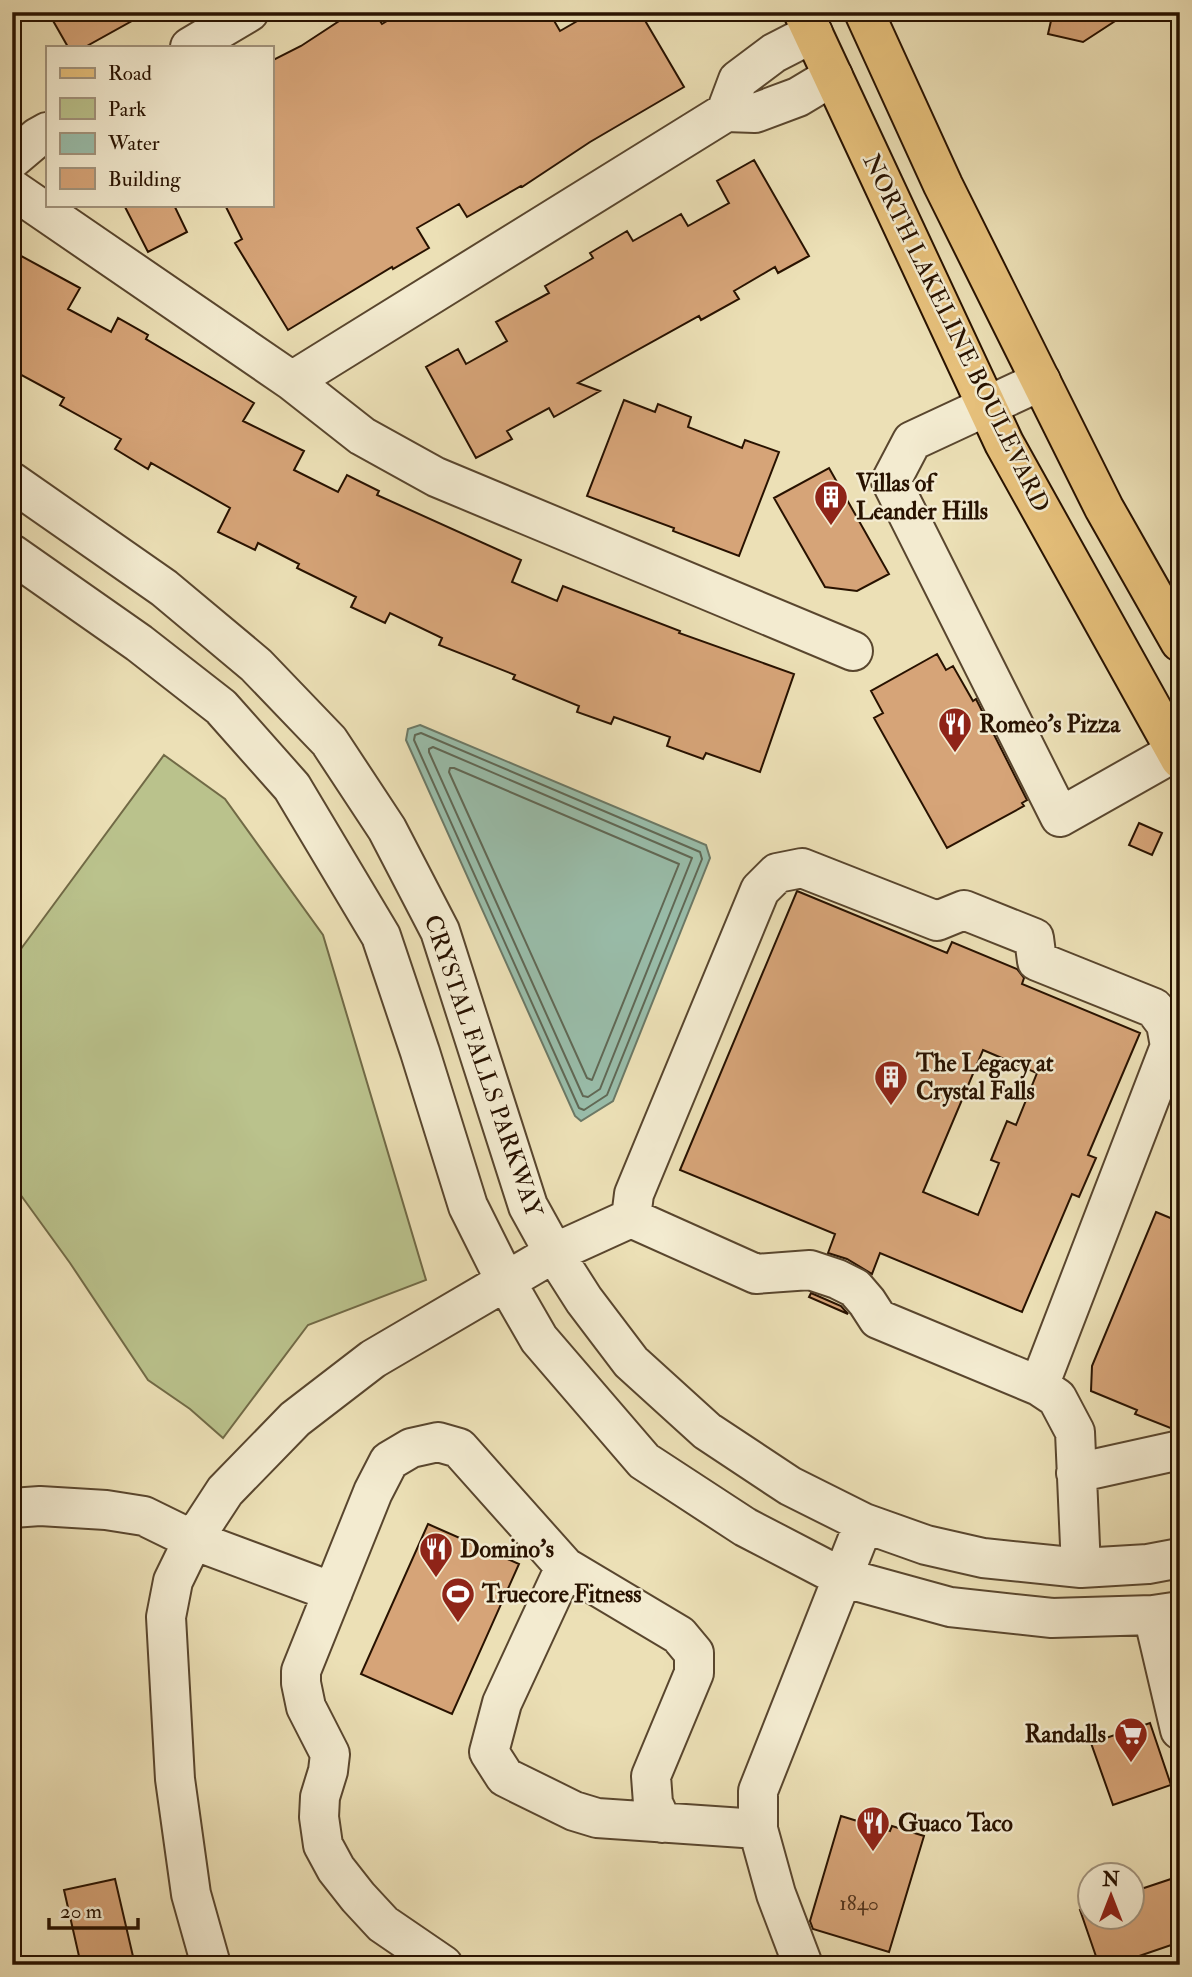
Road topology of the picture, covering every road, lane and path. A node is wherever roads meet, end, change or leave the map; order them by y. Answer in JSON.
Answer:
{"nodes":[{"id":1,"x":249,"y":12,"type":"edge"},
{"id":2,"x":864,"y":12,"type":"edge"},
{"id":3,"x":808,"y":23,"type":"edge"},
{"id":4,"x":192,"y":46,"type":"edge"},
{"id":5,"x":833,"y":76,"type":"junction"},
{"id":6,"x":726,"y":112,"type":"junction"},
{"id":7,"x":46,"y":133,"type":"edge"},
{"id":8,"x":12,"y":159,"type":"edge"},
{"id":9,"x":12,"y":188,"type":"edge"},
{"id":10,"x":292,"y":381,"type":"junction"},
{"id":11,"x":1041,"y":381,"type":"junction"},
{"id":12,"x":987,"y":406,"type":"junction"},
{"id":13,"x":12,"y":482,"type":"edge"},
{"id":14,"x":12,"y":554,"type":"edge"},
{"id":15,"x":1180,"y":642,"type":"edge"},
{"id":16,"x":853,"y":651,"type":"dead end"},
{"id":17,"x":1177,"y":755,"type":"edge"},
{"id":18,"x":631,"y":1218,"type":"junction"},
{"id":19,"x":554,"y":1253,"type":"junction"},
{"id":20,"x":505,"y":1280,"type":"junction"},
{"id":21,"x":1039,"y":1386,"type":"junction"},
{"id":22,"x":1180,"y":1450,"type":"edge"},
{"id":23,"x":1076,"y":1473,"type":"junction"},
{"id":24,"x":12,"y":1507,"type":"edge"},
{"id":25,"x":864,"y":1522,"type":"junction"},
{"id":26,"x":192,"y":1540,"type":"junction"},
{"id":27,"x":1180,"y":1558,"type":"edge"},
{"id":28,"x":565,"y":1567,"type":"junction"},
{"id":29,"x":1081,"y":1567,"type":"junction"},
{"id":30,"x":841,"y":1577,"type":"junction"},
{"id":31,"x":333,"y":1592,"type":"junction"},
{"id":32,"x":1166,"y":1613,"type":"edge"},
{"id":33,"x":1180,"y":1730,"type":"edge"},
{"id":34,"x":662,"y":1823,"type":"junction"},
{"id":35,"x":758,"y":1829,"type":"junction"},
{"id":36,"x":211,"y":1965,"type":"edge"},
{"id":37,"x":443,"y":1965,"type":"edge"},
{"id":38,"x":803,"y":1965,"type":"edge"}],
"edges":[{"from":1,"to":4,"type":"street"},
{"from":2,"to":11,"type":"main road"},
{"from":3,"to":5,"type":"main road","name":"NORTH LAKELINE BOULEVARD"},
{"from":3,"to":6,"type":"street"},
{"from":5,"to":6,"type":"street"},
{"from":5,"to":12,"type":"main road","name":"NORTH LAKELINE BOULEVARD"},
{"from":6,"to":10,"type":"street"},
{"from":7,"to":8,"type":"street"},
{"from":9,"to":10,"type":"street"},
{"from":10,"to":16,"type":"street"},
{"from":11,"to":12,"type":"street"},
{"from":11,"to":15,"type":"main road"},
{"from":12,"to":17,"type":"main road","name":"NORTH LAKELINE BOULEVARD"},
{"from":12,"to":17,"type":"street"},
{"from":13,"to":19,"type":"street","name":"CRYSTAL FALLS PARKWAY"},
{"from":14,"to":20,"type":"street"},
{"from":18,"to":19,"type":"street"},
{"from":18,"to":21,"type":"street"},
{"from":18,"to":21,"type":"street"},
{"from":19,"to":20,"type":"street"},
{"from":19,"to":25,"type":"street","name":"CRYSTAL FALLS PARKWAY"},
{"from":20,"to":26,"type":"street"},
{"from":20,"to":30,"type":"street"},
{"from":21,"to":23,"type":"street"},
{"from":22,"to":23,"type":"street"},
{"from":23,"to":29,"type":"street"},
{"from":24,"to":26,"type":"street"},
{"from":25,"to":29,"type":"street","name":"CRYSTAL FALLS PARKWAY"},
{"from":25,"to":30,"type":"street"},
{"from":26,"to":31,"type":"street"},
{"from":26,"to":36,"type":"street"},
{"from":27,"to":29,"type":"street","name":"CRYSTAL FALLS PARKWAY"},
{"from":28,"to":31,"type":"street"},
{"from":28,"to":34,"type":"street"},
{"from":28,"to":34,"type":"street"},
{"from":30,"to":32,"type":"street"},
{"from":30,"to":35,"type":"street"},
{"from":31,"to":37,"type":"street"},
{"from":32,"to":33,"type":"street"},
{"from":34,"to":35,"type":"street"},
{"from":35,"to":38,"type":"street"}]}
